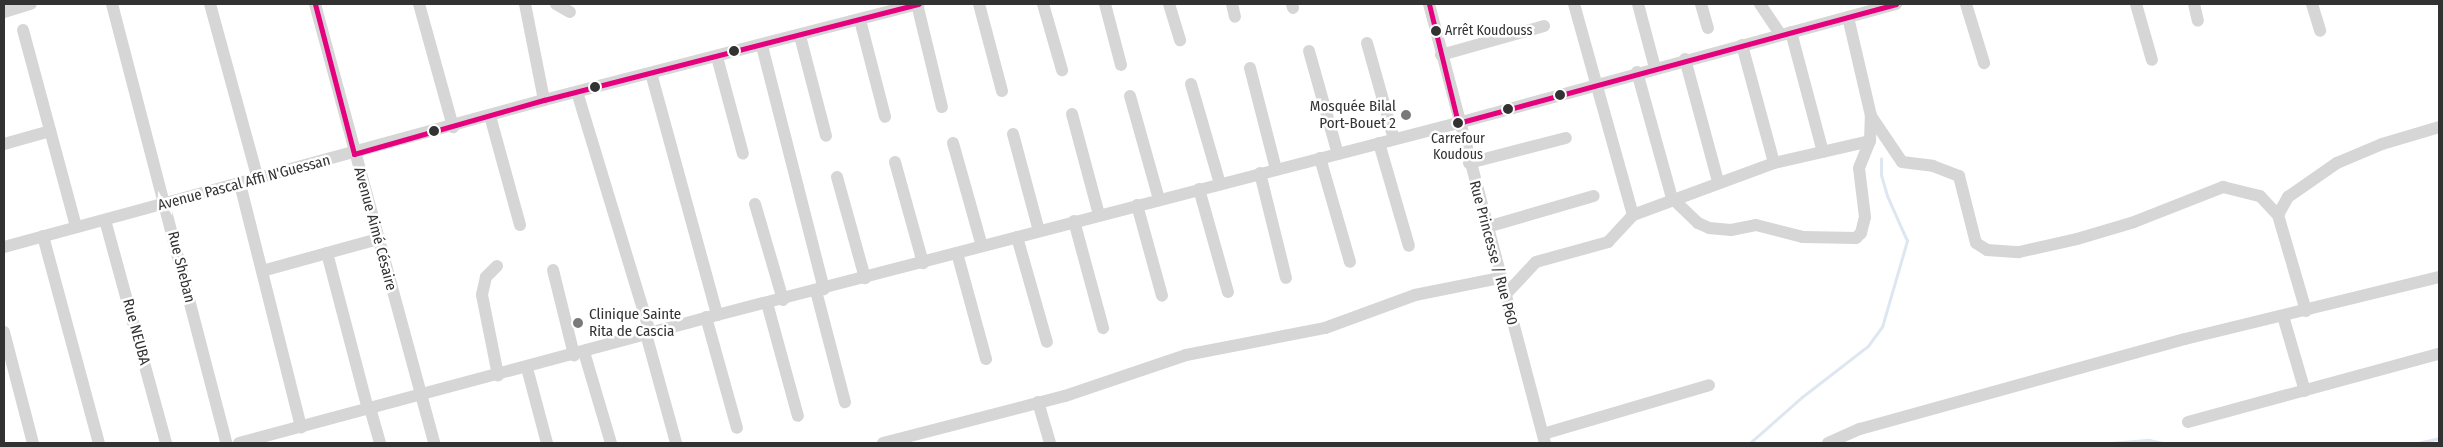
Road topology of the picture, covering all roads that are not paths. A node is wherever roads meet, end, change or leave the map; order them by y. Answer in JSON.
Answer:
{"nodes":[{"id":1,"x":31,"y":4,"type":"edge"},
{"id":2,"x":112,"y":4,"type":"edge"},
{"id":3,"x":210,"y":4,"type":"edge"},
{"id":4,"x":316,"y":4,"type":"edge"},
{"id":5,"x":419,"y":4,"type":"edge"},
{"id":6,"x":525,"y":4,"type":"edge"},
{"id":7,"x":556,"y":4,"type":"edge"},
{"id":8,"x":918,"y":4,"type":"edge"},
{"id":9,"x":979,"y":4,"type":"edge"},
{"id":10,"x":1043,"y":4,"type":"edge"},
{"id":11,"x":1105,"y":4,"type":"edge"},
{"id":12,"x":1169,"y":4,"type":"edge"},
{"id":13,"x":1232,"y":4,"type":"edge"},
{"id":14,"x":1428,"y":4,"type":"edge"},
{"id":15,"x":1574,"y":4,"type":"edge"},
{"id":16,"x":1638,"y":4,"type":"edge"},
{"id":17,"x":1701,"y":4,"type":"edge"},
{"id":18,"x":1760,"y":4,"type":"edge"},
{"id":19,"x":1966,"y":4,"type":"edge"},
{"id":20,"x":2136,"y":4,"type":"edge"},
{"id":21,"x":2194,"y":4,"type":"edge"},
{"id":22,"x":2312,"y":4,"type":"edge"},
{"id":23,"x":1889,"y":5,"type":"edge"},
{"id":24,"x":887,"y":8,"type":"edge"},
{"id":25,"x":4,"y":12,"type":"edge"},
{"id":26,"x":570,"y":12,"type":"dead end"},
{"id":27,"x":1235,"y":17,"type":"dead end"},
{"id":28,"x":1848,"y":17,"type":"junction"},
{"id":29,"x":860,"y":20,"type":"junction"},
{"id":30,"x":2198,"y":21,"type":"dead end"},
{"id":31,"x":1544,"y":26,"type":"dead end"},
{"id":32,"x":1708,"y":28,"type":"dead end"},
{"id":33,"x":23,"y":30,"type":"dead end"},
{"id":34,"x":2320,"y":31,"type":"dead end"},
{"id":35,"x":1785,"y":33,"type":"junction"},
{"id":36,"x":800,"y":36,"type":"junction"},
{"id":37,"x":1180,"y":40,"type":"dead end"},
{"id":38,"x":1367,"y":43,"type":"dead end"},
{"id":39,"x":1742,"y":45,"type":"junction"},
{"id":40,"x":762,"y":46,"type":"junction"},
{"id":41,"x":1309,"y":51,"type":"dead end"},
{"id":42,"x":1441,"y":55,"type":"junction"},
{"id":43,"x":717,"y":57,"type":"junction"},
{"id":44,"x":1685,"y":60,"type":"junction"},
{"id":45,"x":2152,"y":60,"type":"dead end"},
{"id":46,"x":1984,"y":63,"type":"dead end"},
{"id":47,"x":1121,"y":65,"type":"dead end"},
{"id":48,"x":1250,"y":68,"type":"dead end"},
{"id":49,"x":1655,"y":68,"type":"junction"},
{"id":50,"x":1062,"y":70,"type":"dead end"},
{"id":51,"x":1637,"y":72,"type":"junction"},
{"id":52,"x":652,"y":73,"type":"junction"},
{"id":53,"x":1192,"y":84,"type":"dead end"},
{"id":54,"x":1597,"y":84,"type":"junction"},
{"id":55,"x":1002,"y":91,"type":"dead end"},
{"id":56,"x":577,"y":92,"type":"junction"},
{"id":57,"x":1130,"y":96,"type":"dead end"},
{"id":58,"x":544,"y":100,"type":"junction"},
{"id":59,"x":942,"y":107,"type":"dead end"},
{"id":60,"x":1072,"y":114,"type":"dead end"},
{"id":61,"x":490,"y":116,"type":"junction"},
{"id":62,"x":1871,"y":116,"type":"junction"},
{"id":63,"x":884,"y":117,"type":"dead end"},
{"id":64,"x":1458,"y":123,"type":"junction"},
{"id":65,"x":453,"y":127,"type":"junction"},
{"id":66,"x":2439,"y":127,"type":"edge"},
{"id":67,"x":50,"y":131,"type":"junction"},
{"id":68,"x":1013,"y":134,"type":"dead end"},
{"id":69,"x":826,"y":136,"type":"dead end"},
{"id":70,"x":1566,"y":138,"type":"dead end"},
{"id":71,"x":1394,"y":139,"type":"junction"},
{"id":72,"x":1870,"y":141,"type":"junction"},
{"id":73,"x":953,"y":143,"type":"dead end"},
{"id":74,"x":1379,"y":143,"type":"junction"},
{"id":75,"x":4,"y":144,"type":"edge"},
{"id":76,"x":1823,"y":152,"type":"junction"},
{"id":77,"x":354,"y":154,"type":"junction"},
{"id":78,"x":743,"y":154,"type":"dead end"},
{"id":79,"x":1338,"y":154,"type":"junction"},
{"id":80,"x":1320,"y":158,"type":"junction"},
{"id":81,"x":895,"y":162,"type":"dead end"},
{"id":82,"x":1469,"y":163,"type":"junction"},
{"id":83,"x":1774,"y":163,"type":"junction"},
{"id":84,"x":1276,"y":169,"type":"junction"},
{"id":85,"x":1260,"y":173,"type":"junction"},
{"id":86,"x":837,"y":177,"type":"dead end"},
{"id":87,"x":258,"y":179,"type":"junction"},
{"id":88,"x":1718,"y":181,"type":"junction"},
{"id":89,"x":240,"y":184,"type":"junction"},
{"id":90,"x":1220,"y":184,"type":"junction"},
{"id":91,"x":1198,"y":189,"type":"junction"},
{"id":92,"x":1594,"y":196,"type":"dead end"},
{"id":93,"x":1672,"y":198,"type":"junction"},
{"id":94,"x":1159,"y":199,"type":"junction"},
{"id":95,"x":165,"y":204,"type":"junction"},
{"id":96,"x":755,"y":204,"type":"dead end"},
{"id":97,"x":1137,"y":205,"type":"junction"},
{"id":98,"x":1099,"y":215,"type":"junction"},
{"id":99,"x":1633,"y":215,"type":"junction"},
{"id":100,"x":2278,"y":215,"type":"junction"},
{"id":101,"x":105,"y":220,"type":"junction"},
{"id":102,"x":1074,"y":221,"type":"junction"},
{"id":103,"x":520,"y":226,"type":"dead end"},
{"id":104,"x":76,"y":227,"type":"junction"},
{"id":105,"x":1487,"y":228,"type":"junction"},
{"id":106,"x":1039,"y":231,"type":"junction"},
{"id":107,"x":42,"y":236,"type":"junction"},
{"id":108,"x":1017,"y":237,"type":"junction"},
{"id":109,"x":378,"y":240,"type":"junction"},
{"id":110,"x":982,"y":246,"type":"junction"},
{"id":111,"x":1409,"y":246,"type":"dead end"},
{"id":112,"x":4,"y":247,"type":"edge"},
{"id":113,"x":327,"y":253,"type":"junction"},
{"id":114,"x":957,"y":253,"type":"junction"},
{"id":115,"x":1350,"y":262,"type":"dead end"},
{"id":116,"x":924,"y":263,"type":"junction"},
{"id":117,"x":498,"y":266,"type":"dead end"},
{"id":118,"x":262,"y":270,"type":"junction"},
{"id":119,"x":553,"y":270,"type":"dead end"},
{"id":120,"x":2439,"y":277,"type":"edge"},
{"id":121,"x":865,"y":278,"type":"junction"},
{"id":122,"x":1286,"y":278,"type":"dead end"},
{"id":123,"x":1500,"y":278,"type":"junction"},
{"id":124,"x":820,"y":290,"type":"junction"},
{"id":125,"x":1228,"y":292,"type":"dead end"},
{"id":126,"x":1505,"y":295,"type":"junction"},
{"id":127,"x":1162,"y":296,"type":"dead end"},
{"id":128,"x":783,"y":300,"type":"junction"},
{"id":129,"x":766,"y":303,"type":"junction"},
{"id":130,"x":2306,"y":311,"type":"junction"},
{"id":131,"x":711,"y":316,"type":"junction"},
{"id":132,"x":2283,"y":316,"type":"junction"},
{"id":133,"x":1103,"y":328,"type":"dead end"},
{"id":134,"x":4,"y":332,"type":"edge"},
{"id":135,"x":648,"y":333,"type":"junction"},
{"id":136,"x":1047,"y":342,"type":"dead end"},
{"id":137,"x":579,"y":354,"type":"junction"},
{"id":138,"x":2439,"y":354,"type":"edge"},
{"id":139,"x":986,"y":359,"type":"dead end"},
{"id":140,"x":527,"y":368,"type":"junction"},
{"id":141,"x":498,"y":375,"type":"junction"},
{"id":142,"x":1709,"y":385,"type":"dead end"},
{"id":143,"x":2304,"y":391,"type":"junction"},
{"id":144,"x":420,"y":395,"type":"junction"},
{"id":145,"x":845,"y":402,"type":"dead end"},
{"id":146,"x":1038,"y":402,"type":"junction"},
{"id":147,"x":369,"y":408,"type":"junction"},
{"id":148,"x":798,"y":416,"type":"dead end"},
{"id":149,"x":2188,"y":422,"type":"dead end"},
{"id":150,"x":301,"y":427,"type":"junction"},
{"id":151,"x":736,"y":428,"type":"dead end"},
{"id":152,"x":1544,"y":439,"type":"edge"},
{"id":153,"x":33,"y":443,"type":"edge"},
{"id":154,"x":99,"y":443,"type":"edge"},
{"id":155,"x":166,"y":443,"type":"edge"},
{"id":156,"x":226,"y":443,"type":"edge"},
{"id":157,"x":239,"y":443,"type":"edge"},
{"id":158,"x":380,"y":443,"type":"edge"},
{"id":159,"x":434,"y":443,"type":"edge"},
{"id":160,"x":548,"y":443,"type":"edge"},
{"id":161,"x":611,"y":443,"type":"edge"},
{"id":162,"x":676,"y":443,"type":"edge"},
{"id":163,"x":884,"y":443,"type":"edge"},
{"id":164,"x":1050,"y":443,"type":"edge"},
{"id":165,"x":1828,"y":443,"type":"edge"}],
"edges":[{"from":1,"to":25,"type":"street"},
{"from":2,"to":95,"type":"street","name":"Rue Sheban"},
{"from":3,"to":87,"type":"street"},
{"from":4,"to":77,"type":"street","name":"Avenue Aimé Césaire"},
{"from":5,"to":65,"type":"street"},
{"from":6,"to":58,"type":"street"},
{"from":7,"to":26,"type":"street"},
{"from":8,"to":24,"type":"street","name":"Avenue Pascal Affi N'Guessan"},
{"from":8,"to":59,"type":"street"},
{"from":9,"to":55,"type":"street"},
{"from":10,"to":50,"type":"street"},
{"from":11,"to":47,"type":"street"},
{"from":12,"to":37,"type":"street"},
{"from":13,"to":27,"type":"street"},
{"from":14,"to":42,"type":"street","name":"Rue Princesse / Rue P60"},
{"from":15,"to":54,"type":"street"},
{"from":16,"to":49,"type":"street"},
{"from":17,"to":32,"type":"street"},
{"from":18,"to":35,"type":"street"},
{"from":19,"to":46,"type":"street"},
{"from":20,"to":45,"type":"street"},
{"from":21,"to":30,"type":"street"},
{"from":22,"to":34,"type":"street"},
{"from":23,"to":28,"type":"street"},
{"from":24,"to":29,"type":"street","name":"Avenue Pascal Affi N'Guessan"},
{"from":28,"to":35,"type":"street"},
{"from":28,"to":62,"type":"street"},
{"from":29,"to":36,"type":"street","name":"Avenue Pascal Affi N'Guessan"},
{"from":29,"to":63,"type":"street"},
{"from":31,"to":42,"type":"street"},
{"from":33,"to":67,"type":"street"},
{"from":35,"to":39,"type":"street"},
{"from":35,"to":76,"type":"street"},
{"from":36,"to":40,"type":"street","name":"Avenue Pascal Affi N'Guessan"},
{"from":36,"to":69,"type":"street"},
{"from":38,"to":71,"type":"street"},
{"from":39,"to":44,"type":"street"},
{"from":39,"to":83,"type":"street"},
{"from":40,"to":43,"type":"street","name":"Avenue Pascal Affi N'Guessan"},
{"from":40,"to":124,"type":"street"},
{"from":41,"to":79,"type":"street"},
{"from":42,"to":64,"type":"street","name":"Rue Princesse / Rue P60"},
{"from":43,"to":52,"type":"street","name":"Avenue Pascal Affi N'Guessan"},
{"from":43,"to":78,"type":"street"},
{"from":44,"to":49,"type":"street"},
{"from":44,"to":88,"type":"street"},
{"from":48,"to":84,"type":"street"},
{"from":49,"to":51,"type":"street"},
{"from":51,"to":54,"type":"street"},
{"from":51,"to":93,"type":"street"},
{"from":52,"to":56,"type":"street","name":"Avenue Pascal Affi N'Guessan"},
{"from":52,"to":131,"type":"street"},
{"from":53,"to":90,"type":"street"},
{"from":54,"to":64,"type":"street"},
{"from":54,"to":99,"type":"street"},
{"from":56,"to":58,"type":"street","name":"Avenue Pascal Affi N'Guessan"},
{"from":56,"to":135,"type":"street"},
{"from":57,"to":94,"type":"street"},
{"from":58,"to":61,"type":"street","name":"Avenue Pascal Affi N'Guessan"},
{"from":60,"to":98,"type":"street"},
{"from":61,"to":65,"type":"street","name":"Avenue Pascal Affi N'Guessan"},
{"from":61,"to":103,"type":"street"},
{"from":62,"to":72,"type":"street"},
{"from":62,"to":100,"type":"street"},
{"from":64,"to":71,"type":"street"},
{"from":64,"to":82,"type":"street","name":"Rue Princesse / Rue P60"},
{"from":65,"to":77,"type":"street","name":"Avenue Pascal Affi N'Guessan"},
{"from":66,"to":100,"type":"street"},
{"from":67,"to":75,"type":"street"},
{"from":67,"to":104,"type":"street"},
{"from":68,"to":106,"type":"street"},
{"from":70,"to":82,"type":"street"},
{"from":71,"to":74,"type":"street"},
{"from":72,"to":76,"type":"street"},
{"from":72,"to":93,"type":"street"},
{"from":73,"to":110,"type":"street"},
{"from":74,"to":79,"type":"street"},
{"from":74,"to":111,"type":"street"},
{"from":76,"to":83,"type":"street"},
{"from":77,"to":87,"type":"street","name":"Avenue Pascal Affi N'Guessan"},
{"from":77,"to":109,"type":"street","name":"Avenue Aimé Césaire"},
{"from":79,"to":80,"type":"street"},
{"from":80,"to":84,"type":"street"},
{"from":80,"to":115,"type":"street"},
{"from":81,"to":116,"type":"street"},
{"from":82,"to":105,"type":"street","name":"Rue Princesse / Rue P60"},
{"from":83,"to":88,"type":"street"},
{"from":84,"to":85,"type":"street"},
{"from":85,"to":90,"type":"street"},
{"from":85,"to":122,"type":"street"},
{"from":86,"to":121,"type":"street"},
{"from":87,"to":89,"type":"street","name":"Avenue Pascal Affi N'Guessan"},
{"from":88,"to":93,"type":"street"},
{"from":89,"to":95,"type":"street","name":"Avenue Pascal Affi N'Guessan"},
{"from":89,"to":118,"type":"street"},
{"from":90,"to":91,"type":"street"},
{"from":91,"to":94,"type":"street"},
{"from":91,"to":125,"type":"street"},
{"from":92,"to":105,"type":"street"},
{"from":93,"to":99,"type":"street"},
{"from":94,"to":97,"type":"street"},
{"from":95,"to":101,"type":"street","name":"Avenue Pascal Affi N'Guessan"},
{"from":95,"to":156,"type":"street","name":"Rue Sheban"},
{"from":96,"to":128,"type":"street"},
{"from":97,"to":98,"type":"street"},
{"from":97,"to":127,"type":"street"},
{"from":98,"to":102,"type":"street"},
{"from":99,"to":126,"type":"street"},
{"from":100,"to":130,"type":"street"},
{"from":101,"to":104,"type":"street","name":"Avenue Pascal Affi N'Guessan"},
{"from":101,"to":155,"type":"street","name":"Rue NEUBA"},
{"from":102,"to":106,"type":"street"},
{"from":102,"to":133,"type":"street"},
{"from":104,"to":107,"type":"street","name":"Avenue Pascal Affi N'Guessan"},
{"from":105,"to":123,"type":"street","name":"Rue Princesse / Rue P60"},
{"from":106,"to":108,"type":"street"},
{"from":107,"to":112,"type":"street","name":"Avenue Pascal Affi N'Guessan"},
{"from":107,"to":154,"type":"street"},
{"from":108,"to":110,"type":"street"},
{"from":108,"to":136,"type":"street"},
{"from":109,"to":113,"type":"street"},
{"from":109,"to":144,"type":"street","name":"Avenue Aimé Césaire"},
{"from":110,"to":114,"type":"street"},
{"from":113,"to":118,"type":"street"},
{"from":113,"to":147,"type":"street"},
{"from":114,"to":116,"type":"street"},
{"from":114,"to":139,"type":"street"},
{"from":116,"to":121,"type":"street"},
{"from":117,"to":141,"type":"street"},
{"from":118,"to":150,"type":"street"},
{"from":119,"to":137,"type":"street"},
{"from":120,"to":130,"type":"street"},
{"from":121,"to":124,"type":"street"},
{"from":123,"to":126,"type":"street","name":"Rue Princesse / Rue P60"},
{"from":123,"to":146,"type":"street"},
{"from":124,"to":128,"type":"street"},
{"from":124,"to":145,"type":"street"},
{"from":126,"to":152,"type":"street","name":"Rue Princesse / Rue P60"},
{"from":128,"to":129,"type":"street"},
{"from":129,"to":131,"type":"street"},
{"from":129,"to":148,"type":"street"},
{"from":130,"to":132,"type":"street"},
{"from":131,"to":135,"type":"street"},
{"from":131,"to":151,"type":"street"},
{"from":132,"to":143,"type":"street"},
{"from":132,"to":165,"type":"street"},
{"from":134,"to":153,"type":"street"},
{"from":135,"to":137,"type":"street"},
{"from":135,"to":162,"type":"street"},
{"from":137,"to":140,"type":"street"},
{"from":137,"to":161,"type":"street"},
{"from":138,"to":143,"type":"street"},
{"from":140,"to":141,"type":"street"},
{"from":140,"to":160,"type":"street"},
{"from":141,"to":144,"type":"street"},
{"from":142,"to":152,"type":"street"},
{"from":143,"to":149,"type":"street"},
{"from":144,"to":147,"type":"street"},
{"from":144,"to":159,"type":"street","name":"Avenue Aimé Césaire"},
{"from":146,"to":163,"type":"street"},
{"from":146,"to":164,"type":"street"},
{"from":147,"to":150,"type":"street"},
{"from":147,"to":158,"type":"street"},
{"from":150,"to":157,"type":"street"}]}
